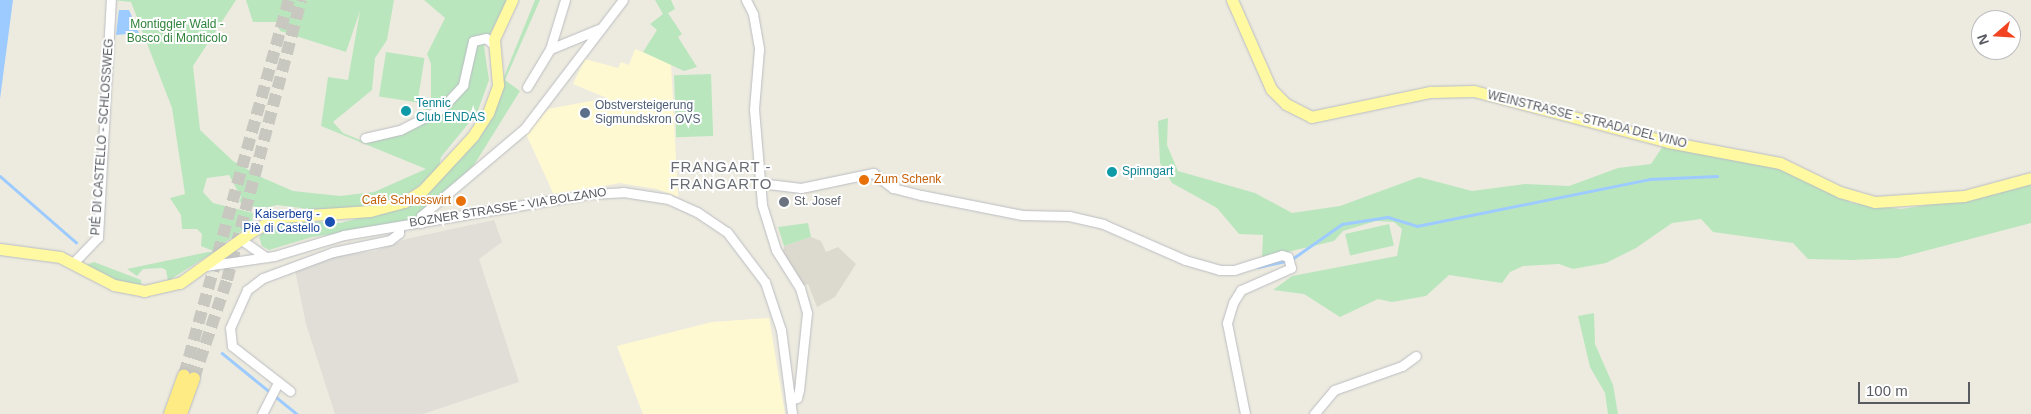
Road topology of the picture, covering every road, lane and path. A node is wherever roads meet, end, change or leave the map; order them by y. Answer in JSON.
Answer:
{"nodes":[{"id":1,"x":110,"y":0,"type":"edge"},
{"id":2,"x":512,"y":0,"type":"edge"},
{"id":3,"x":565,"y":0,"type":"edge"},
{"id":4,"x":623,"y":0,"type":"edge"},
{"id":5,"x":746,"y":0,"type":"edge"},
{"id":6,"x":1232,"y":0,"type":"edge"},
{"id":7,"x":600,"y":29,"type":"junction"},
{"id":8,"x":494,"y":45,"type":"junction"},
{"id":9,"x":550,"y":49,"type":"junction"},
{"id":10,"x":527,"y":87,"type":"dead end"},
{"id":11,"x":365,"y":138,"type":"dead end"},
{"id":12,"x":2031,"y":178,"type":"edge"},
{"id":13,"x":760,"y":183,"type":"junction"},
{"id":14,"x":421,"y":223,"type":"junction"},
{"id":15,"x":399,"y":226,"type":"junction"},
{"id":16,"x":252,"y":231,"type":"junction"},
{"id":17,"x":236,"y":243,"type":"junction"},
{"id":18,"x":0,"y":249,"type":"edge"},
{"id":19,"x":252,"y":250,"type":"junction"},
{"id":20,"x":244,"y":258,"type":"junction"},
{"id":21,"x":266,"y":258,"type":"junction"},
{"id":22,"x":73,"y":262,"type":"junction"},
{"id":23,"x":205,"y":266,"type":"junction"},
{"id":24,"x":1416,"y":356,"type":"dead end"},
{"id":25,"x":276,"y":385,"type":"junction"},
{"id":26,"x":290,"y":392,"type":"dead end"},
{"id":27,"x":790,"y":400,"type":"junction"},
{"id":28,"x":268,"y":401,"type":"junction"},
{"id":29,"x":170,"y":414,"type":"edge"},
{"id":30,"x":181,"y":414,"type":"edge"},
{"id":31,"x":262,"y":414,"type":"edge"},
{"id":32,"x":271,"y":414,"type":"edge"},
{"id":33,"x":792,"y":414,"type":"edge"},
{"id":34,"x":1245,"y":414,"type":"edge"},
{"id":35,"x":1314,"y":414,"type":"edge"}],
"edges":[{"from":1,"to":22,"type":"street","name":"PIÉ DI CASTELLO - SCHLOSSWEG"},
{"from":2,"to":8,"type":"main road"},
{"from":3,"to":9,"type":"street"},
{"from":4,"to":7,"type":"street"},
{"from":5,"to":13,"type":"street"},
{"from":6,"to":12,"type":"main road","name":"WEINSTRASSE - STRADA DEL VINO"},
{"from":7,"to":9,"type":"street"},
{"from":7,"to":14,"type":"street"},
{"from":8,"to":11,"type":"street"},
{"from":8,"to":16,"type":"main road"},
{"from":9,"to":10,"type":"street"},
{"from":13,"to":27,"type":"street"},
{"from":13,"to":34,"type":"street"},
{"from":14,"to":15,"type":"street","name":"BOZNER STRASSE - VIA BOLZANO"},
{"from":14,"to":27,"type":"street","name":"BOZNER STRASSE - VIA BOLZANO"},
{"from":15,"to":21,"type":"street","name":"BOZNER STRASSE - VIA BOLZANO"},
{"from":15,"to":25,"type":"street"},
{"from":16,"to":17,"type":"main road"},
{"from":16,"to":19,"type":"street"},
{"from":17,"to":19,"type":"street"},
{"from":17,"to":20,"type":"street"},
{"from":17,"to":23,"type":"main road"},
{"from":18,"to":22,"type":"main road"},
{"from":19,"to":21,"type":"street"},
{"from":20,"to":21,"type":"street","name":"BOZNER STRASSE - VIA BOLZANO"},
{"from":20,"to":23,"type":"street","name":"BOZNER STRASSE - VIA BOLZANO"},
{"from":22,"to":23,"type":"main road"},
{"from":24,"to":35,"type":"street"},
{"from":25,"to":26,"type":"street"},
{"from":25,"to":28,"type":"street"},
{"from":27,"to":33,"type":"street","name":"BOZNER STRASSE - VIA BOLZANO"},
{"from":28,"to":31,"type":"street"},
{"from":28,"to":32,"type":"street"},
{"from":29,"to":30,"type":"highway"}]}
